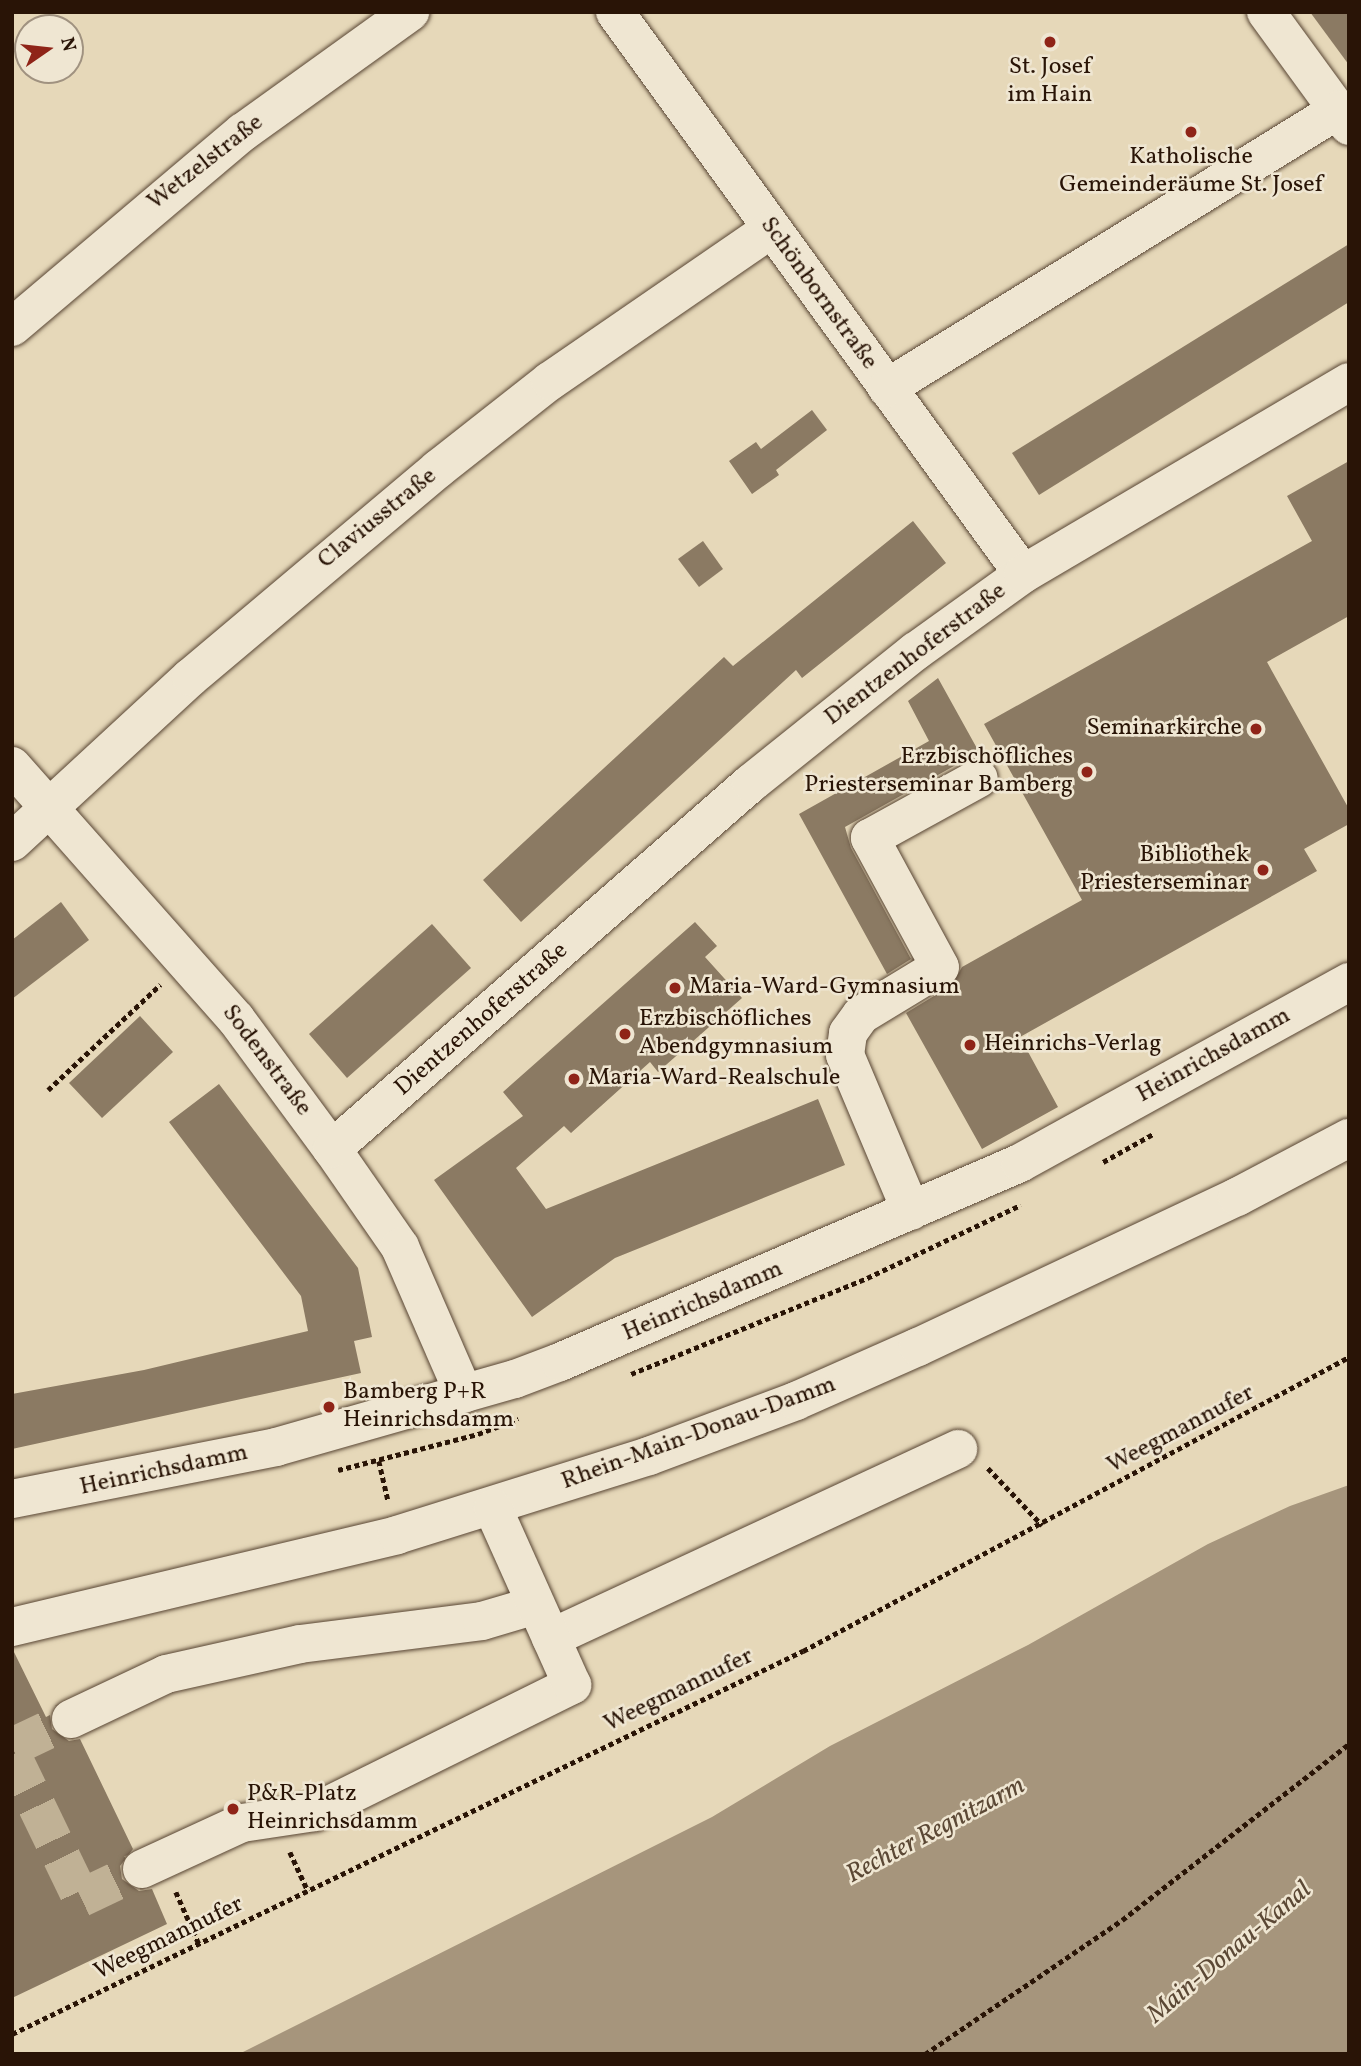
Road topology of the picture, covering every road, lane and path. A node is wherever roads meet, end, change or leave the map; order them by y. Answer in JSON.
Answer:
{"nodes":[{"id":1,"x":410,"y":12,"type":"edge"},
{"id":2,"x":1266,"y":12,"type":"edge"},
{"id":3,"x":620,"y":14,"type":"edge"},
{"id":4,"x":1344,"y":116,"type":"edge"},
{"id":5,"x":770,"y":230,"type":"junction"},
{"id":6,"x":12,"y":327,"type":"edge"},
{"id":7,"x":1349,"y":382,"type":"edge"},
{"id":8,"x":887,"y":388,"type":"junction"},
{"id":9,"x":1023,"y":574,"type":"junction"},
{"id":10,"x":12,"y":766,"type":"edge"},
{"id":11,"x":979,"y":778,"type":"dead end"},
{"id":12,"x":50,"y":806,"type":"junction"},
{"id":13,"x":12,"y":842,"type":"edge"},
{"id":14,"x":1349,"y":982,"type":"edge"},
{"id":15,"x":160,"y":984,"type":"dead end"},
{"id":16,"x":48,"y":1090,"type":"dead end"},
{"id":17,"x":1349,"y":1138,"type":"edge"},
{"id":18,"x":332,"y":1149,"type":"junction"},
{"id":19,"x":911,"y":1211,"type":"junction"},
{"id":20,"x":1349,"y":1357,"type":"edge"},
{"id":21,"x":464,"y":1394,"type":"junction"},
{"id":22,"x":369,"y":1421,"type":"junction"},
{"id":23,"x":958,"y":1449,"type":"joint"},
{"id":24,"x":12,"y":1499,"type":"edge"},
{"id":25,"x":493,"y":1508,"type":"junction"},
{"id":26,"x":1042,"y":1525,"type":"junction"},
{"id":27,"x":397,"y":1535,"type":"junction"},
{"id":28,"x":12,"y":1598,"type":"edge"},
{"id":29,"x":90,"y":1608,"type":"junction"},
{"id":30,"x":544,"y":1621,"type":"junction"},
{"id":31,"x":12,"y":1627,"type":"edge"},
{"id":32,"x":71,"y":1719,"type":"tunnel mouth"},
{"id":33,"x":1349,"y":1744,"type":"edge"},
{"id":34,"x":166,"y":1857,"type":"joint"},
{"id":35,"x":199,"y":1944,"type":"junction"},
{"id":36,"x":12,"y":2034,"type":"edge"},
{"id":37,"x":925,"y":2054,"type":"edge"}],
"edges":[{"from":1,"to":6,"type":"street","name":"Wetzelstraße"},
{"from":2,"to":4,"type":"street"},
{"from":3,"to":5,"type":"street","name":"Schönbornstraße"},
{"from":4,"to":8,"type":"street"},
{"from":5,"to":8,"type":"street","name":"Schönbornstraße"},
{"from":5,"to":12,"type":"street","name":"Claviusstraße"},
{"from":7,"to":9,"type":"street","name":"Dientzenhoferstraße"},
{"from":8,"to":9,"type":"street","name":"Schönbornstraße"},
{"from":9,"to":18,"type":"street","name":"Dientzenhoferstraße"},
{"from":10,"to":12,"type":"street","name":"Sodenstraße"},
{"from":11,"to":19,"type":"street"},
{"from":12,"to":13,"type":"street","name":"Claviusstraße"},
{"from":12,"to":18,"type":"street","name":"Sodenstraße"},
{"from":14,"to":19,"type":"street","name":"Heinrichsdamm"},
{"from":15,"to":16,"type":"path"},
{"from":17,"to":25,"type":"street","name":"Rhein-Main-Donau-Damm"},
{"from":18,"to":21,"type":"street","name":"Sodenstraße"},
{"from":19,"to":21,"type":"street","name":"Heinrichsdamm"},
{"from":20,"to":26,"type":"path","name":"Weegmannufer"},
{"from":21,"to":22,"type":"street","name":"Heinrichsdamm"},
{"from":22,"to":24,"type":"street","name":"Heinrichsdamm"},
{"from":22,"to":27,"type":"path"},
{"from":23,"to":26,"type":"path"},
{"from":23,"to":30,"type":"street"},
{"from":25,"to":27,"type":"street","name":"Rhein-Main-Donau-Damm"},
{"from":25,"to":30,"type":"street"},
{"from":26,"to":35,"type":"path","name":"Weegmannufer"},
{"from":27,"to":29,"type":"street","name":"Rhein-Main-Donau-Damm"},
{"from":28,"to":29,"type":"street"},
{"from":29,"to":31,"type":"street","name":"Rhein-Main-Donau-Damm"},
{"from":30,"to":32,"type":"street"},
{"from":30,"to":34,"type":"street"},
{"from":33,"to":37,"type":"path"},
{"from":34,"to":35,"type":"path"},
{"from":35,"to":36,"type":"path","name":"Weegmannufer"}]}
